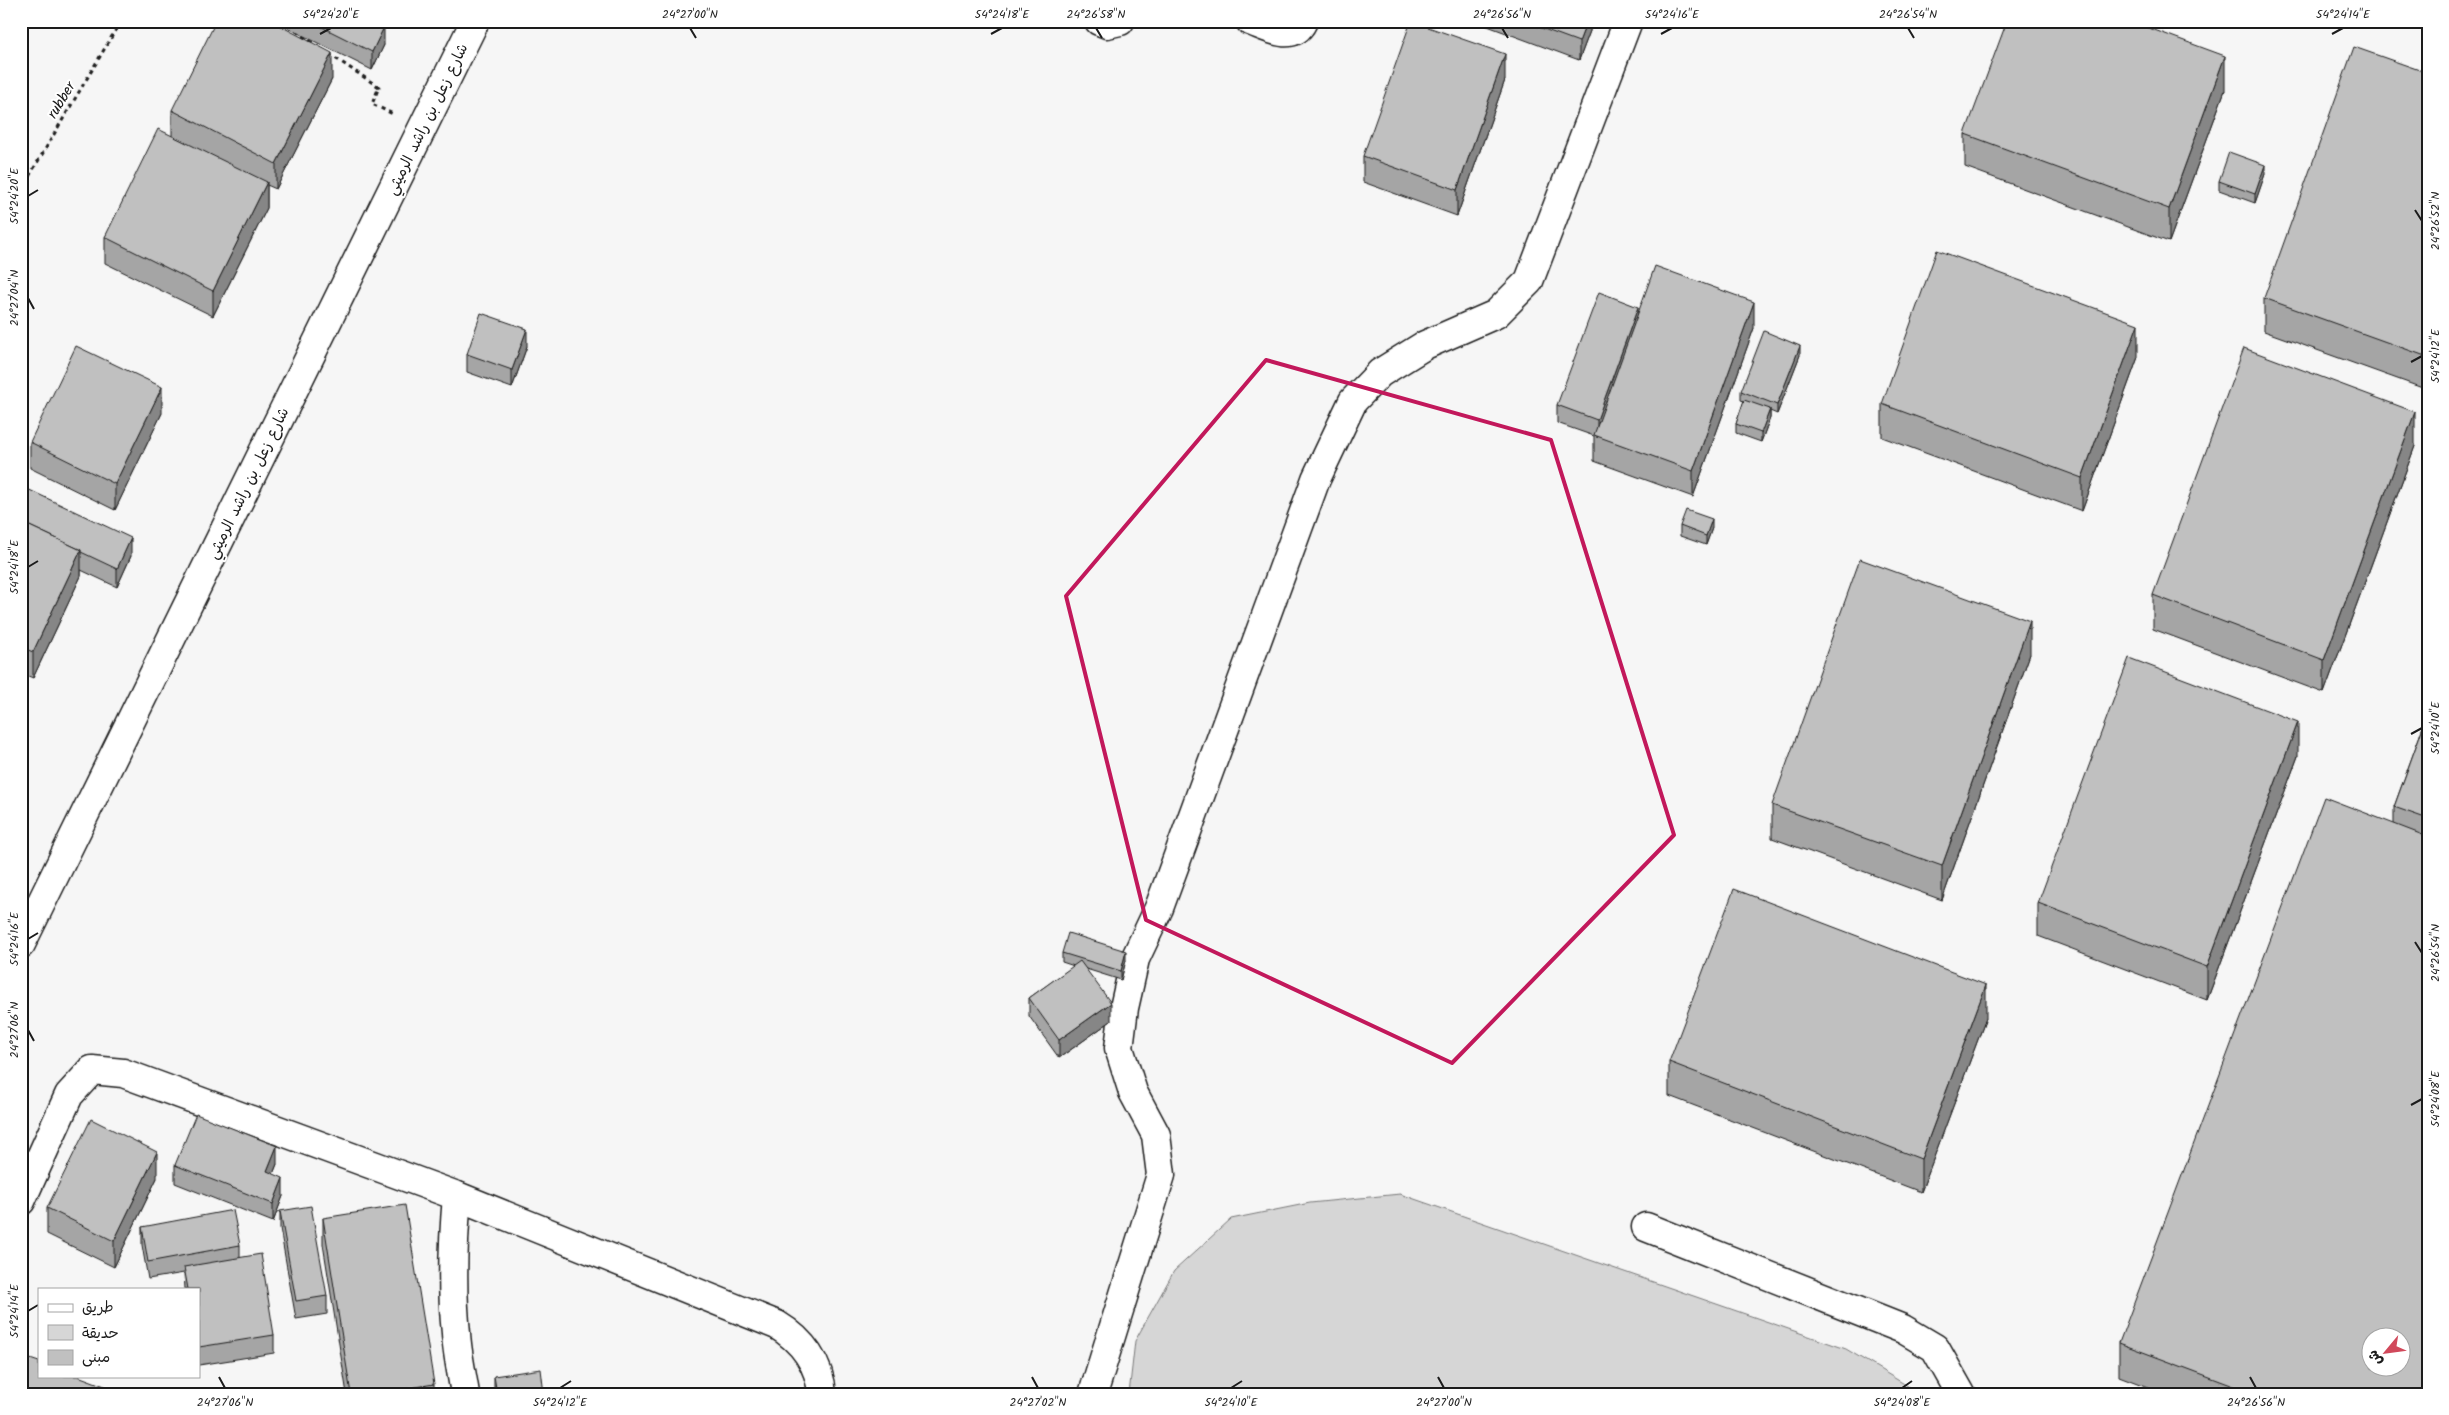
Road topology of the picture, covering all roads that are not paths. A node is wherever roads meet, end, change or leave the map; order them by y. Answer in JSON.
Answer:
{"nodes":[{"id":1,"x":475,"y":21,"type":"edge"},
{"id":2,"x":1099,"y":21,"type":"edge"},
{"id":3,"x":1120,"y":21,"type":"edge"},
{"id":4,"x":1250,"y":21,"type":"edge"},
{"id":5,"x":1303,"y":21,"type":"edge"},
{"id":6,"x":1628,"y":21,"type":"edge"},
{"id":7,"x":21,"y":944,"type":"edge"},
{"id":8,"x":456,"y":1196,"type":"junction"},
{"id":9,"x":21,"y":1200,"type":"edge"},
{"id":10,"x":1646,"y":1227,"type":"dead end"},
{"id":11,"x":465,"y":1394,"type":"edge"},
{"id":12,"x":822,"y":1394,"type":"edge"},
{"id":13,"x":1093,"y":1394,"type":"edge"},
{"id":14,"x":1962,"y":1394,"type":"edge"}],
"edges":[{"from":1,"to":7,"type":"street","name":"شارع زعل بن راشد الرميثي"},
{"from":2,"to":3,"type":"street"},
{"from":4,"to":5,"type":"street"},
{"from":6,"to":13,"type":"street"},
{"from":8,"to":9,"type":"street"},
{"from":8,"to":11,"type":"street"},
{"from":8,"to":12,"type":"street"},
{"from":10,"to":14,"type":"street"}]}
